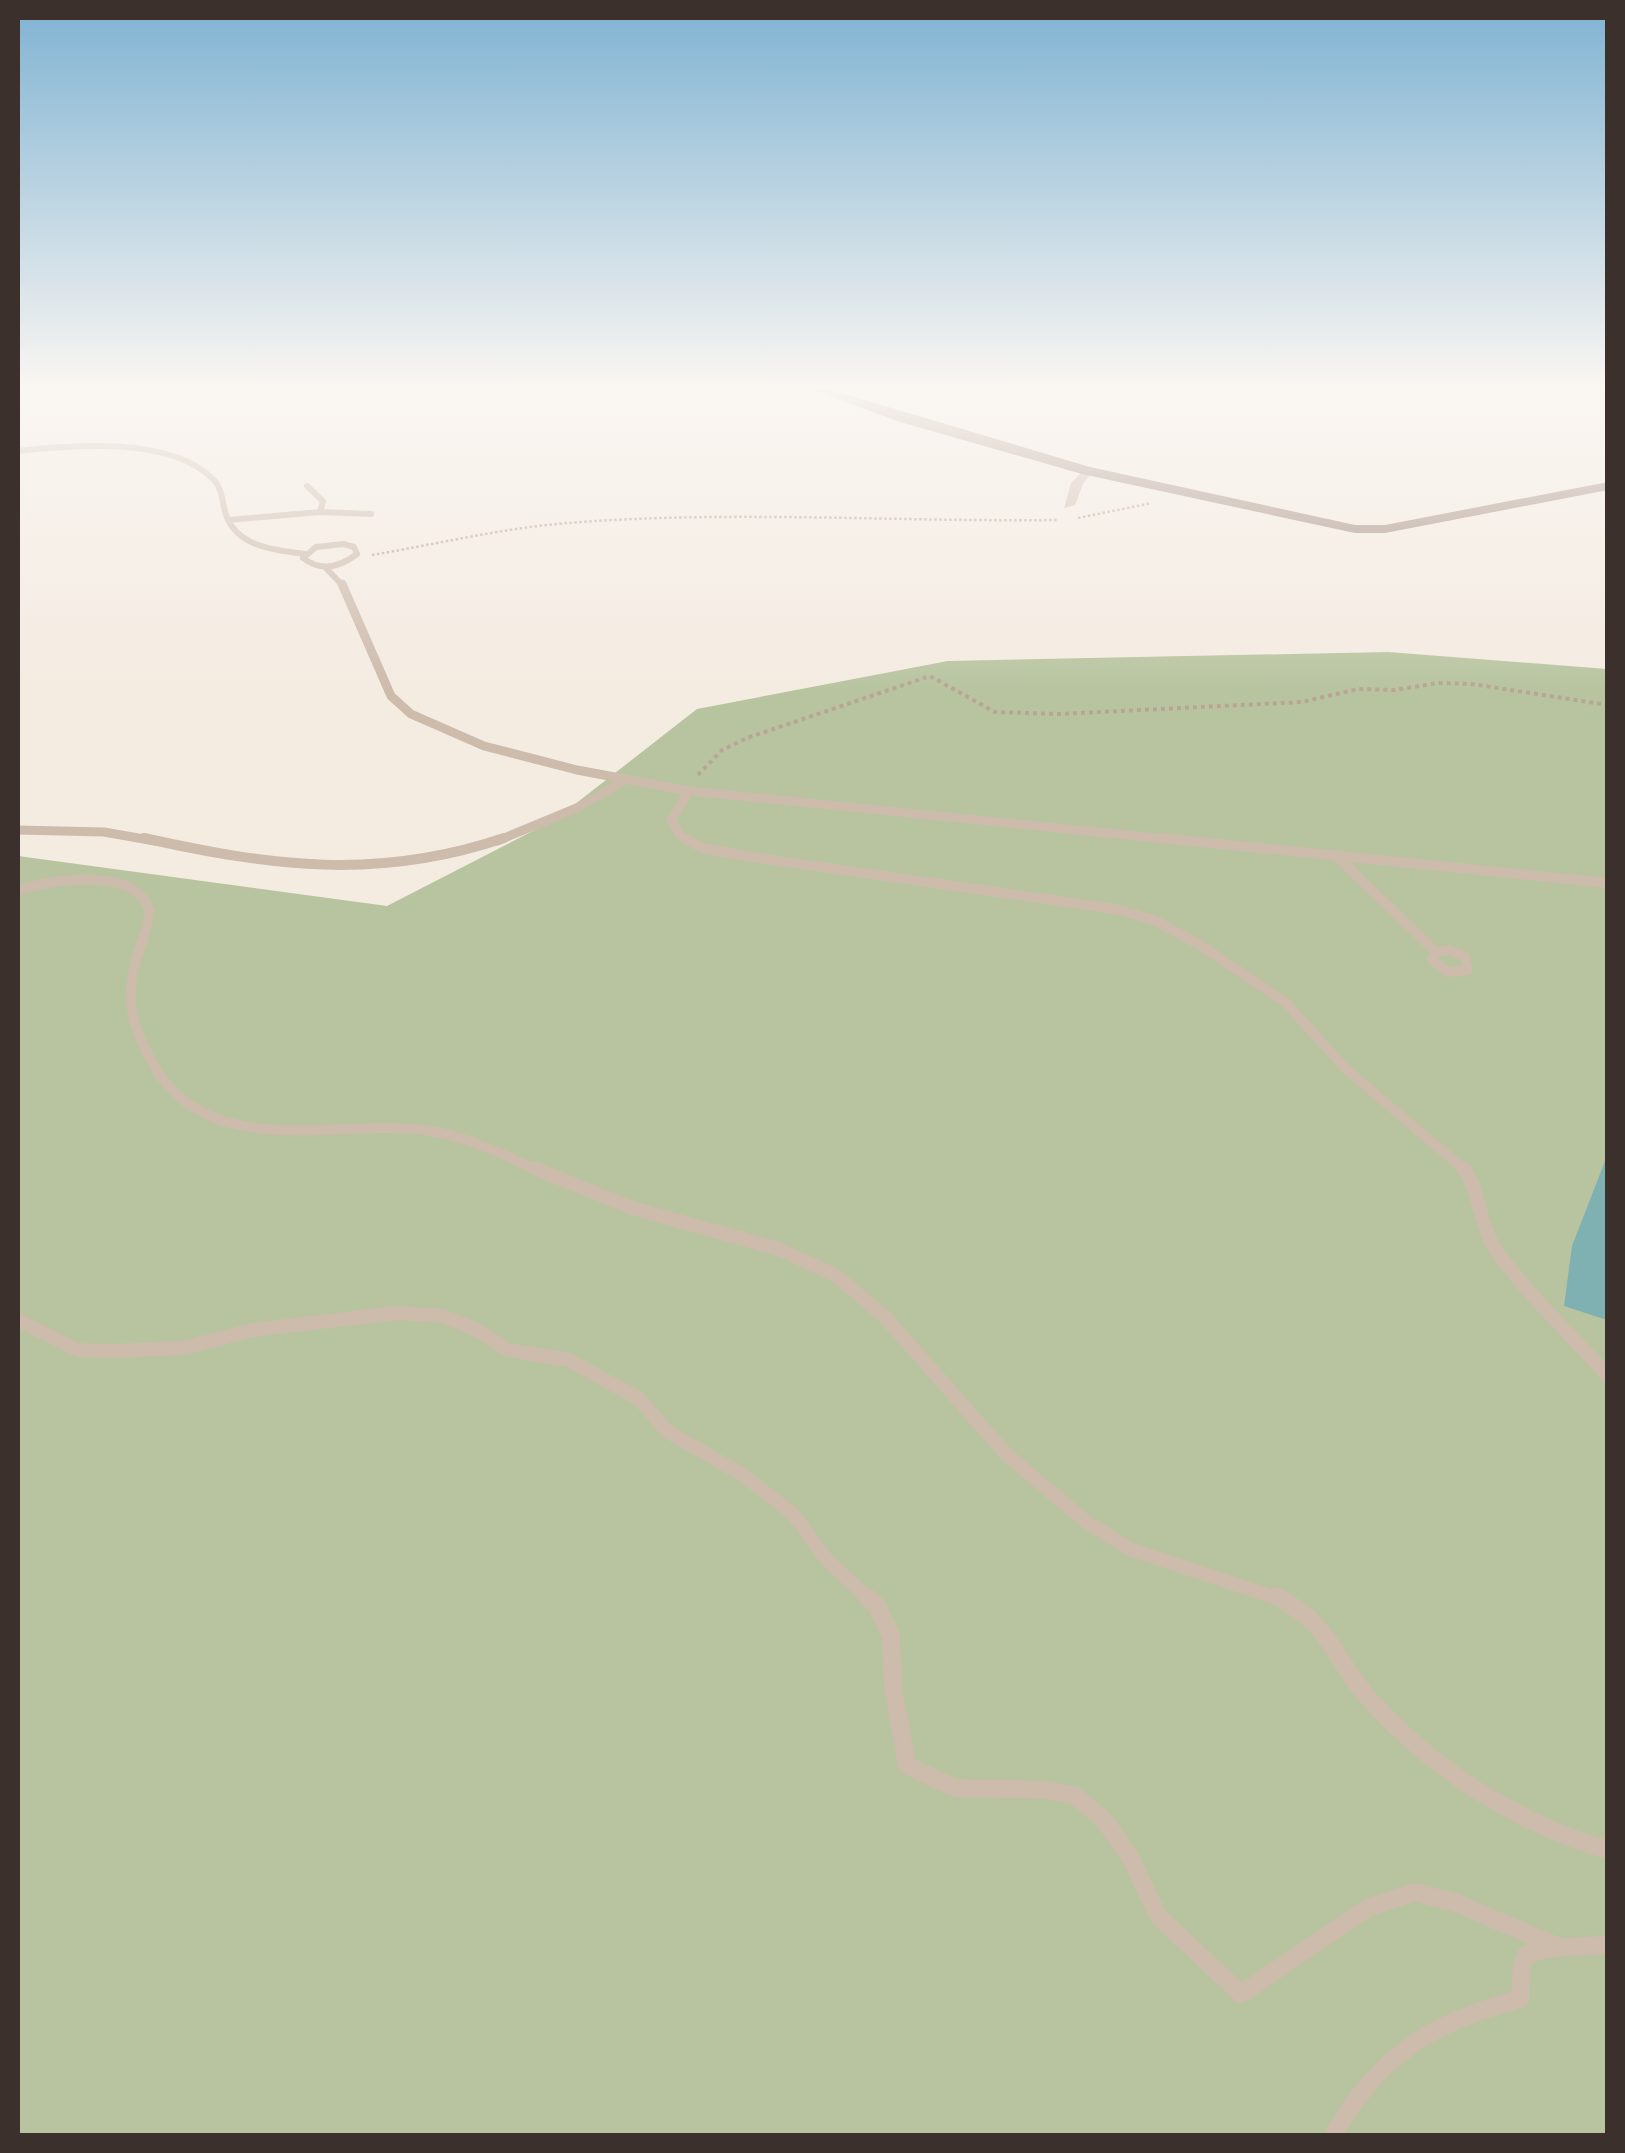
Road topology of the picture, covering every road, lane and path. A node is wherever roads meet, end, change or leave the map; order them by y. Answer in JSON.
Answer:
{"nodes":[{"id":1,"x":218,"y":490,"type":"edge"},
{"id":2,"x":312,"y":490,"type":"edge"},
{"id":3,"x":1075,"y":490,"type":"edge"},
{"id":4,"x":1170,"y":490,"type":"edge"},
{"id":5,"x":1584,"y":490,"type":"edge"},
{"id":6,"x":1176,"y":492,"type":"junction"},
{"id":7,"x":1069,"y":506,"type":"dead end"},
{"id":8,"x":320,"y":512,"type":"junction"},
{"id":9,"x":371,"y":514,"type":"dead end"},
{"id":10,"x":228,"y":520,"type":"junction"},
{"id":11,"x":304,"y":554,"type":"junction"},
{"id":12,"x":354,"y":558,"type":"junction"},
{"id":13,"x":325,"y":566,"type":"junction"},
{"id":14,"x":1608,"y":705,"type":"edge"},
{"id":15,"x":623,"y":781,"type":"junction"},
{"id":16,"x":689,"y":790,"type":"junction"},
{"id":17,"x":18,"y":830,"type":"edge"},
{"id":18,"x":1334,"y":854,"type":"junction"},
{"id":19,"x":1608,"y":882,"type":"edge"},
{"id":20,"x":18,"y":890,"type":"edge"},
{"id":21,"x":1436,"y":952,"type":"dead end"},
{"id":22,"x":18,"y":1320,"type":"edge"},
{"id":23,"x":1608,"y":1376,"type":"edge"},
{"id":24,"x":1608,"y":1850,"type":"edge"},
{"id":25,"x":1608,"y":1945,"type":"edge"},
{"id":26,"x":1559,"y":1946,"type":"junction"},
{"id":27,"x":1333,"y":2136,"type":"edge"}],
"edges":[{"from":1,"to":10,"type":"lane"},
{"from":2,"to":8,"type":"lane"},
{"from":3,"to":7,"type":"street"},
{"from":4,"to":6,"type":"street"},
{"from":5,"to":6,"type":"street"},
{"from":6,"to":12,"type":"path"},
{"from":8,"to":9,"type":"lane"},
{"from":8,"to":10,"type":"lane"},
{"from":10,"to":11,"type":"lane"},
{"from":11,"to":12,"type":"lane"},
{"from":11,"to":13,"type":"lane"},
{"from":12,"to":13,"type":"lane"},
{"from":13,"to":15,"type":"lane"},
{"from":14,"to":16,"type":"path"},
{"from":15,"to":16,"type":"lane"},
{"from":15,"to":17,"type":"lane"},
{"from":16,"to":18,"type":"lane"},
{"from":16,"to":23,"type":"lane"},
{"from":18,"to":19,"type":"lane"},
{"from":18,"to":21,"type":"lane"},
{"from":20,"to":24,"type":"lane"},
{"from":22,"to":26,"type":"lane"},
{"from":25,"to":26,"type":"lane"},
{"from":26,"to":27,"type":"lane"}]}
